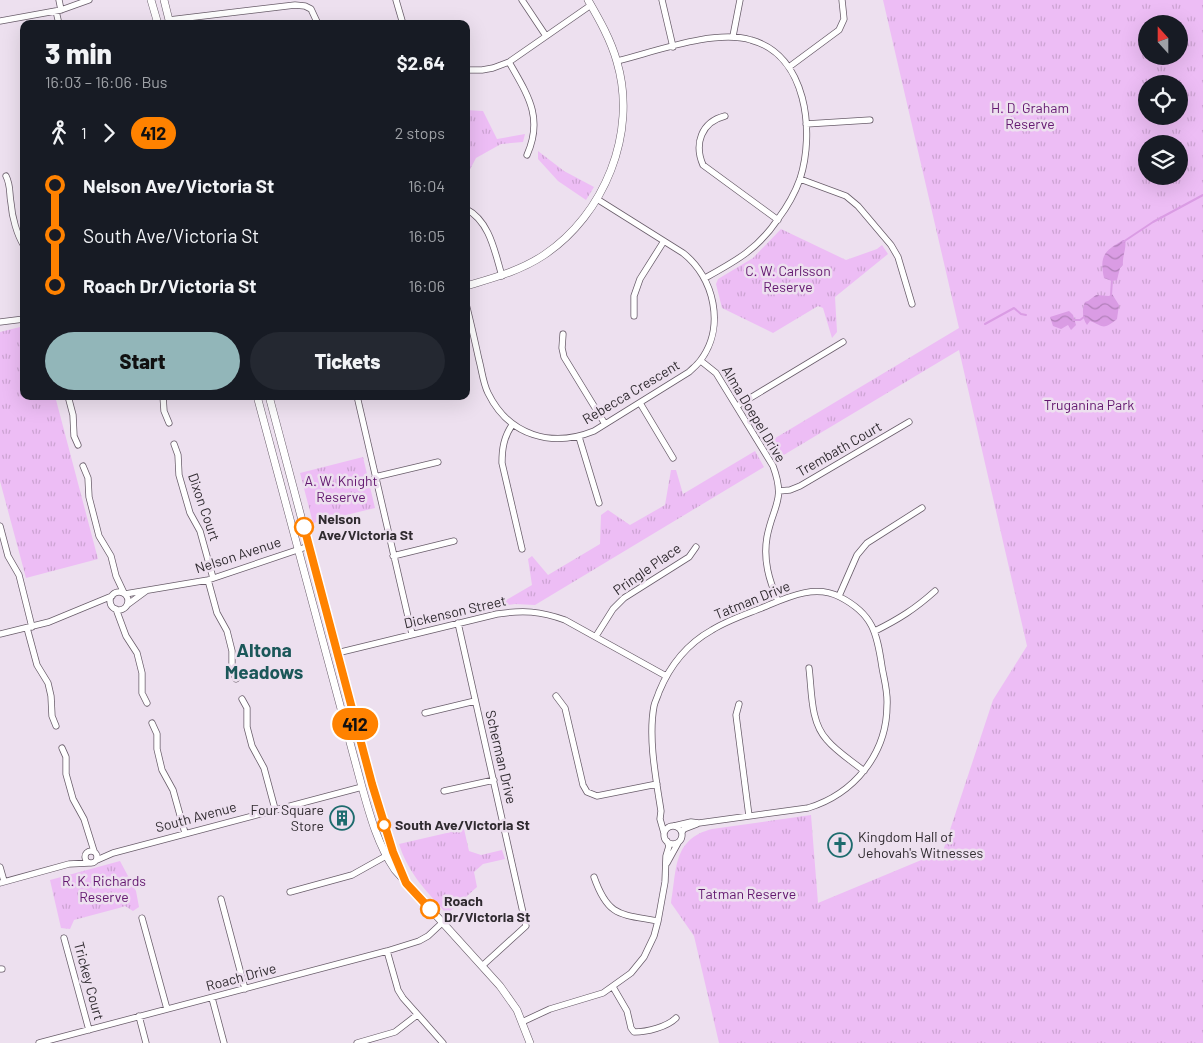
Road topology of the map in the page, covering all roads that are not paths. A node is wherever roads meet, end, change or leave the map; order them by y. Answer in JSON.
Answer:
{"nodes":[{"id":1,"x":58,"y":0,"type":"edge"},
{"id":2,"x":89,"y":0,"type":"edge"},
{"id":3,"x":151,"y":0,"type":"edge"},
{"id":4,"x":164,"y":0,"type":"edge"},
{"id":5,"x":396,"y":0,"type":"edge"},
{"id":6,"x":522,"y":0,"type":"edge"},
{"id":7,"x":662,"y":0,"type":"edge"},
{"id":8,"x":740,"y":0,"type":"edge"},
{"id":9,"x":842,"y":0,"type":"edge"},
{"id":10,"x":589,"y":2,"type":"edge"},
{"id":11,"x":59,"y":10,"type":"junction"},
{"id":12,"x":59,"y":20,"type":"edge"},
{"id":13,"x":157,"y":20,"type":"edge"},
{"id":14,"x":169,"y":20,"type":"edge"},
{"id":15,"x":186,"y":20,"type":"edge"},
{"id":16,"x":316,"y":20,"type":"edge"},
{"id":17,"x":402,"y":20,"type":"edge"},
{"id":18,"x":0,"y":22,"type":"edge"},
{"id":19,"x":546,"y":36,"type":"junction"},
{"id":20,"x":733,"y":36,"type":"junction"},
{"id":21,"x":673,"y":47,"type":"junction"},
{"id":22,"x":617,"y":61,"type":"junction"},
{"id":23,"x":509,"y":62,"type":"junction"},
{"id":24,"x":789,"y":67,"type":"junction"},
{"id":25,"x":470,"y":70,"type":"edge"},
{"id":26,"x":725,"y":116,"type":"dead end"},
{"id":27,"x":870,"y":120,"type":"dead end"},
{"id":28,"x":806,"y":124,"type":"junction"},
{"id":29,"x":527,"y":154,"type":"dead end"},
{"id":30,"x":6,"y":176,"type":"dead end"},
{"id":31,"x":800,"y":178,"type":"junction"},
{"id":32,"x":597,"y":199,"type":"junction"},
{"id":33,"x":470,"y":212,"type":"edge"},
{"id":34,"x":778,"y":220,"type":"junction"},
{"id":35,"x":20,"y":238,"type":"edge"},
{"id":36,"x":664,"y":241,"type":"junction"},
{"id":37,"x":502,"y":276,"type":"junction"},
{"id":38,"x":705,"y":278,"type":"junction"},
{"id":39,"x":470,"y":285,"type":"edge"},
{"id":40,"x":912,"y":304,"type":"dead end"},
{"id":41,"x":20,"y":316,"type":"edge"},
{"id":42,"x":634,"y":316,"type":"dead end"},
{"id":43,"x":15,"y":319,"type":"junction"},
{"id":44,"x":20,"y":319,"type":"edge"},
{"id":45,"x":470,"y":321,"type":"edge"},
{"id":46,"x":0,"y":322,"type":"edge"},
{"id":47,"x":563,"y":334,"type":"dead end"},
{"id":48,"x":843,"y":342,"type":"dead end"},
{"id":49,"x":701,"y":360,"type":"junction"},
{"id":50,"x":69,"y":400,"type":"edge"},
{"id":51,"x":164,"y":400,"type":"edge"},
{"id":52,"x":258,"y":400,"type":"edge"},
{"id":53,"x":270,"y":400,"type":"edge"},
{"id":54,"x":359,"y":400,"type":"edge"},
{"id":55,"x":640,"y":403,"type":"junction"},
{"id":56,"x":737,"y":406,"type":"junction"},
{"id":57,"x":909,"y":422,"type":"dead end"},
{"id":58,"x":169,"y":423,"type":"dead end"},
{"id":59,"x":605,"y":424,"type":"junction"},
{"id":60,"x":512,"y":425,"type":"junction"},
{"id":61,"x":579,"y":437,"type":"junction"},
{"id":62,"x":174,"y":444,"type":"dead end"},
{"id":63,"x":78,"y":445,"type":"dead end"},
{"id":64,"x":673,"y":458,"type":"dead end"},
{"id":65,"x":438,"y":462,"type":"dead end"},
{"id":66,"x":83,"y":466,"type":"dead end"},
{"id":67,"x":375,"y":476,"type":"junction"},
{"id":68,"x":779,"y":490,"type":"junction"},
{"id":69,"x":598,"y":503,"type":"dead end"},
{"id":70,"x":922,"y":508,"type":"dead end"},
{"id":71,"x":0,"y":526,"type":"edge"},
{"id":72,"x":454,"y":541,"type":"dead end"},
{"id":73,"x":309,"y":546,"type":"junction"},
{"id":74,"x":696,"y":547,"type":"dead end"},
{"id":75,"x":298,"y":549,"type":"junction"},
{"id":76,"x":522,"y":549,"type":"dead end"},
{"id":77,"x":393,"y":556,"type":"junction"},
{"id":78,"x":116,"y":576,"type":"junction"},
{"id":79,"x":211,"y":579,"type":"junction"},
{"id":80,"x":146,"y":591,"type":"junction"},
{"id":81,"x":935,"y":591,"type":"dead end"},
{"id":82,"x":124,"y":593,"type":"junction"},
{"id":83,"x":112,"y":596,"type":"junction"},
{"id":84,"x":839,"y":596,"type":"junction"},
{"id":85,"x":778,"y":601,"type":"junction"},
{"id":86,"x":126,"y":606,"type":"junction"},
{"id":87,"x":89,"y":607,"type":"junction"},
{"id":88,"x":114,"y":607,"type":"junction"},
{"id":89,"x":122,"y":622,"type":"junction"},
{"id":90,"x":458,"y":623,"type":"junction"},
{"id":91,"x":30,"y":627,"type":"junction"},
{"id":92,"x":875,"y":631,"type":"junction"},
{"id":93,"x":0,"y":634,"type":"edge"},
{"id":94,"x":412,"y":634,"type":"junction"},
{"id":95,"x":596,"y":636,"type":"junction"},
{"id":96,"x":337,"y":653,"type":"junction"},
{"id":97,"x":326,"y":656,"type":"junction"},
{"id":98,"x":809,"y":668,"type":"dead end"},
{"id":99,"x":666,"y":676,"type":"junction"},
{"id":100,"x":236,"y":679,"type":"dead end"},
{"id":101,"x":556,"y":696,"type":"dead end"},
{"id":102,"x":242,"y":699,"type":"dead end"},
{"id":103,"x":475,"y":701,"type":"junction"},
{"id":104,"x":146,"y":703,"type":"dead end"},
{"id":105,"x":739,"y":704,"type":"dead end"},
{"id":106,"x":425,"y":713,"type":"dead end"},
{"id":107,"x":152,"y":723,"type":"dead end"},
{"id":108,"x":56,"y":726,"type":"dead end"},
{"id":109,"x":62,"y":748,"type":"dead end"},
{"id":110,"x":864,"y":771,"type":"junction"},
{"id":111,"x":494,"y":780,"type":"junction"},
{"id":112,"x":372,"y":784,"type":"junction"},
{"id":113,"x":657,"y":784,"type":"junction"},
{"id":114,"x":362,"y":787,"type":"junction"},
{"id":115,"x":444,"y":791,"type":"dead end"},
{"id":116,"x":275,"y":809,"type":"junction"},
{"id":117,"x":661,"y":811,"type":"junction"},
{"id":118,"x":749,"y":816,"type":"junction"},
{"id":119,"x":699,"y":823,"type":"junction"},
{"id":120,"x":672,"y":826,"type":"junction"},
{"id":121,"x":682,"y":832,"type":"junction"},
{"id":122,"x":185,"y":833,"type":"junction"},
{"id":123,"x":664,"y":833,"type":"junction"},
{"id":124,"x":88,"y":836,"type":"junction"},
{"id":125,"x":667,"y":842,"type":"junction"},
{"id":126,"x":678,"y":842,"type":"junction"},
{"id":127,"x":94,"y":852,"type":"junction"},
{"id":128,"x":113,"y":852,"type":"junction"},
{"id":129,"x":393,"y":852,"type":"junction"},
{"id":130,"x":86,"y":854,"type":"junction"},
{"id":131,"x":386,"y":856,"type":"junction"},
{"id":132,"x":97,"y":860,"type":"junction"},
{"id":133,"x":88,"y":863,"type":"junction"},
{"id":134,"x":69,"y":864,"type":"junction"},
{"id":135,"x":666,"y":865,"type":"junction"},
{"id":136,"x":0,"y":867,"type":"edge"},
{"id":137,"x":594,"y":877,"type":"dead end"},
{"id":138,"x":2,"y":882,"type":"edge"},
{"id":139,"x":406,"y":883,"type":"junction"},
{"id":140,"x":290,"y":892,"type":"dead end"},
{"id":141,"x":221,"y":899,"type":"dead end"},
{"id":142,"x":142,"y":918,"type":"dead end"},
{"id":143,"x":658,"y":921,"type":"junction"},
{"id":144,"x":442,"y":922,"type":"junction"},
{"id":145,"x":64,"y":938,"type":"dead end"},
{"id":146,"x":387,"y":951,"type":"junction"},
{"id":147,"x":482,"y":966,"type":"junction"},
{"id":148,"x":612,"y":987,"type":"junction"},
{"id":149,"x":245,"y":989,"type":"junction"},
{"id":150,"x":212,"y":998,"type":"junction"},
{"id":151,"x":167,"y":1009,"type":"junction"},
{"id":152,"x":417,"y":1015,"type":"junction"},
{"id":153,"x":139,"y":1016,"type":"junction"},
{"id":154,"x":676,"y":1018,"type":"dead end"},
{"id":155,"x":522,"y":1022,"type":"junction"},
{"id":156,"x":89,"y":1030,"type":"junction"},
{"id":157,"x":65,"y":1036,"type":"junction"},
{"id":158,"x":39,"y":1043,"type":"edge"},
{"id":159,"x":67,"y":1043,"type":"edge"},
{"id":160,"x":146,"y":1043,"type":"edge"},
{"id":161,"x":224,"y":1043,"type":"edge"},
{"id":162,"x":357,"y":1043,"type":"edge"},
{"id":163,"x":443,"y":1043,"type":"edge"},
{"id":164,"x":530,"y":1043,"type":"edge"}],
"edges":[{"from":1,"to":11,"type":"street"},
{"from":2,"to":11,"type":"street"},
{"from":3,"to":13,"type":"street"},
{"from":4,"to":14,"type":"street"},
{"from":5,"to":17,"type":"street"},
{"from":6,"to":19,"type":"street"},
{"from":7,"to":21,"type":"street"},
{"from":8,"to":20,"type":"street"},
{"from":9,"to":24,"type":"street"},
{"from":10,"to":19,"type":"street"},
{"from":10,"to":22,"type":"street"},
{"from":11,"to":12,"type":"street"},
{"from":11,"to":18,"type":"street"},
{"from":15,"to":16,"type":"street"},
{"from":19,"to":23,"type":"street"},
{"from":20,"to":21,"type":"street"},
{"from":20,"to":24,"type":"street"},
{"from":21,"to":22,"type":"street"},
{"from":22,"to":32,"type":"street"},
{"from":23,"to":25,"type":"street"},
{"from":23,"to":29,"type":"street"},
{"from":24,"to":28,"type":"street"},
{"from":26,"to":34,"type":"street"},
{"from":27,"to":28,"type":"street"},
{"from":28,"to":31,"type":"street"},
{"from":30,"to":35,"type":"street"},
{"from":31,"to":34,"type":"street"},
{"from":31,"to":40,"type":"street"},
{"from":32,"to":36,"type":"street","name":"Rebecca Crescent"},
{"from":32,"to":37,"type":"street"},
{"from":33,"to":37,"type":"street"},
{"from":34,"to":38,"type":"street"},
{"from":36,"to":38,"type":"street","name":"Rebecca Crescent"},
{"from":36,"to":42,"type":"street"},
{"from":37,"to":39,"type":"street"},
{"from":38,"to":49,"type":"street","name":"Rebecca Crescent"},
{"from":41,"to":43,"type":"street"},
{"from":43,"to":44,"type":"street"},
{"from":43,"to":46,"type":"street"},
{"from":45,"to":60,"type":"street","name":"Rebecca Crescent"},
{"from":47,"to":59,"type":"street"},
{"from":48,"to":56,"type":"street"},
{"from":49,"to":55,"type":"street","name":"Rebecca Crescent"},
{"from":49,"to":56,"type":"street","name":"Alma Doepel Drive"},
{"from":50,"to":63,"type":"street"},
{"from":51,"to":58,"type":"street"},
{"from":52,"to":75,"type":"street"},
{"from":53,"to":73,"type":"street"},
{"from":54,"to":67,"type":"street"},
{"from":55,"to":59,"type":"street","name":"Rebecca Crescent"},
{"from":55,"to":64,"type":"street"},
{"from":56,"to":68,"type":"street","name":"Alma Doepel Drive"},
{"from":57,"to":68,"type":"street","name":"Trembath Court"},
{"from":59,"to":61,"type":"street","name":"Rebecca Crescent"},
{"from":60,"to":61,"type":"street","name":"Rebecca Crescent"},
{"from":60,"to":76,"type":"street"},
{"from":61,"to":69,"type":"street"},
{"from":62,"to":79,"type":"street","name":"Dixon Court"},
{"from":65,"to":67,"type":"street"},
{"from":66,"to":78,"type":"street"},
{"from":67,"to":77,"type":"street"},
{"from":68,"to":85,"type":"street","name":"Alma Doepel Drive"},
{"from":70,"to":84,"type":"street"},
{"from":71,"to":91,"type":"street"},
{"from":72,"to":77,"type":"street"},
{"from":73,"to":75,"type":"street","name":"Nelson Avenue"},
{"from":73,"to":96,"type":"street"},
{"from":74,"to":95,"type":"street","name":"Pringle Place"},
{"from":75,"to":79,"type":"street","name":"Nelson Avenue"},
{"from":75,"to":97,"type":"street"},
{"from":77,"to":94,"type":"street"},
{"from":78,"to":82,"type":"street"},
{"from":78,"to":83,"type":"street"},
{"from":79,"to":80,"type":"street","name":"Nelson Avenue"},
{"from":79,"to":100,"type":"street","name":"Dixon Court"},
{"from":80,"to":82,"type":"street","name":"Nelson Avenue"},
{"from":80,"to":86,"type":"street","name":"Nelson Avenue"},
{"from":81,"to":92,"type":"street"},
{"from":82,"to":83,"type":"street"},
{"from":82,"to":86,"type":"street"},
{"from":83,"to":87,"type":"street"},
{"from":83,"to":88,"type":"street"},
{"from":84,"to":85,"type":"street","name":"Tatman Drive"},
{"from":84,"to":92,"type":"street","name":"Tatman Drive"},
{"from":85,"to":99,"type":"street","name":"Tatman Drive"},
{"from":86,"to":88,"type":"street"},
{"from":86,"to":89,"type":"street"},
{"from":87,"to":88,"type":"street"},
{"from":87,"to":91,"type":"street"},
{"from":88,"to":89,"type":"street"},
{"from":89,"to":104,"type":"street"},
{"from":90,"to":94,"type":"street","name":"Dickenson Street"},
{"from":90,"to":95,"type":"street","name":"Dickenson Street"},
{"from":90,"to":103,"type":"street","name":"Scherman Drive"},
{"from":91,"to":93,"type":"street"},
{"from":91,"to":108,"type":"street"},
{"from":92,"to":110,"type":"street","name":"Tatman Drive"},
{"from":94,"to":96,"type":"street","name":"Dickenson Street"},
{"from":95,"to":99,"type":"street","name":"Dickenson Street"},
{"from":96,"to":97,"type":"street","name":"Dickenson Street"},
{"from":96,"to":112,"type":"street"},
{"from":97,"to":114,"type":"street"},
{"from":98,"to":110,"type":"street"},
{"from":99,"to":113,"type":"street","name":"Tatman Drive"},
{"from":101,"to":113,"type":"street"},
{"from":102,"to":116,"type":"street"},
{"from":103,"to":106,"type":"street"},
{"from":103,"to":111,"type":"street","name":"Scherman Drive"},
{"from":105,"to":118,"type":"street"},
{"from":107,"to":122,"type":"street"},
{"from":109,"to":124,"type":"street"},
{"from":110,"to":118,"type":"street","name":"Tatman Drive"},
{"from":111,"to":115,"type":"street"},
{"from":111,"to":147,"type":"street","name":"Scherman Drive"},
{"from":112,"to":114,"type":"street","name":"South Avenue"},
{"from":112,"to":129,"type":"street"},
{"from":113,"to":117,"type":"street","name":"Tatman Drive"},
{"from":114,"to":116,"type":"street","name":"South Avenue"},
{"from":114,"to":131,"type":"street"},
{"from":116,"to":122,"type":"street","name":"South Avenue"},
{"from":117,"to":120,"type":"street","name":"Tatman Drive"},
{"from":117,"to":123,"type":"street","name":"Tatman Drive"},
{"from":118,"to":119,"type":"street","name":"Tatman Drive"},
{"from":119,"to":120,"type":"street","name":"Tatman Drive"},
{"from":119,"to":121,"type":"street","name":"Tatman Drive"},
{"from":120,"to":121,"type":"street"},
{"from":120,"to":123,"type":"street"},
{"from":121,"to":126,"type":"street"},
{"from":122,"to":128,"type":"street","name":"South Avenue"},
{"from":123,"to":125,"type":"street"},
{"from":124,"to":127,"type":"street"},
{"from":124,"to":130,"type":"street"},
{"from":125,"to":126,"type":"street"},
{"from":125,"to":135,"type":"street"},
{"from":126,"to":135,"type":"street"},
{"from":127,"to":128,"type":"street","name":"South Avenue"},
{"from":127,"to":130,"type":"street"},
{"from":127,"to":132,"type":"street"},
{"from":128,"to":132,"type":"street","name":"South Avenue"},
{"from":129,"to":131,"type":"street"},
{"from":129,"to":139,"type":"street"},
{"from":130,"to":133,"type":"street"},
{"from":130,"to":134,"type":"street"},
{"from":131,"to":139,"type":"street"},
{"from":131,"to":140,"type":"street"},
{"from":132,"to":133,"type":"street"},
{"from":133,"to":134,"type":"street"},
{"from":134,"to":138,"type":"street"},
{"from":135,"to":143,"type":"street"},
{"from":136,"to":138,"type":"street"},
{"from":137,"to":143,"type":"street"},
{"from":139,"to":144,"type":"street"},
{"from":141,"to":149,"type":"street"},
{"from":142,"to":151,"type":"street"},
{"from":143,"to":148,"type":"street"},
{"from":144,"to":146,"type":"street","name":"Roach Drive"},
{"from":144,"to":147,"type":"street"},
{"from":145,"to":156,"type":"street","name":"Trickey Court"},
{"from":146,"to":149,"type":"street","name":"Roach Drive"},
{"from":146,"to":152,"type":"street"},
{"from":147,"to":155,"type":"street"},
{"from":148,"to":154,"type":"street"},
{"from":148,"to":155,"type":"street"},
{"from":149,"to":150,"type":"street","name":"Roach Drive"},
{"from":150,"to":151,"type":"street","name":"Roach Drive"},
{"from":150,"to":161,"type":"street"},
{"from":151,"to":153,"type":"street","name":"Roach Drive"},
{"from":152,"to":162,"type":"street"},
{"from":152,"to":163,"type":"street"},
{"from":153,"to":156,"type":"street","name":"Roach Drive"},
{"from":153,"to":160,"type":"street"},
{"from":155,"to":164,"type":"street"},
{"from":156,"to":157,"type":"street","name":"Roach Drive"},
{"from":157,"to":158,"type":"street","name":"Roach Drive"},
{"from":157,"to":159,"type":"street"}]}
